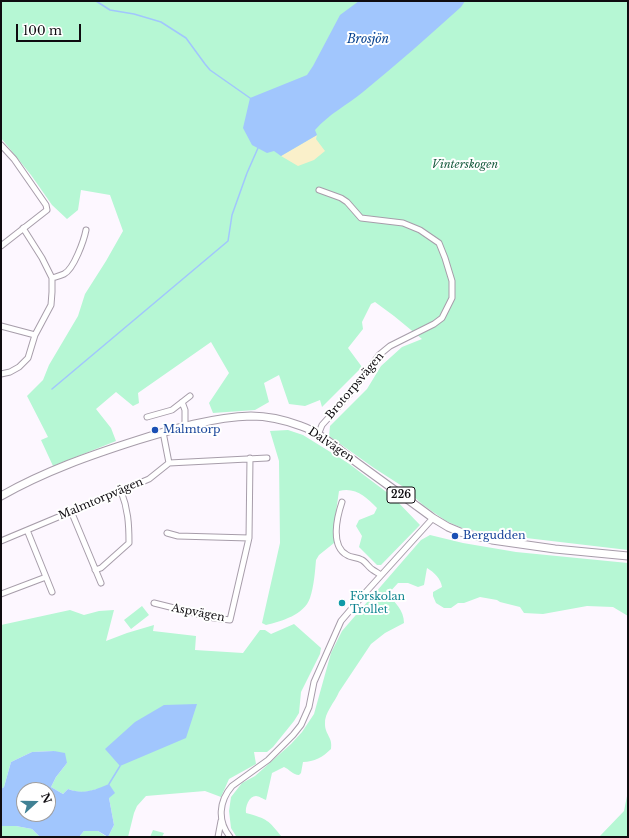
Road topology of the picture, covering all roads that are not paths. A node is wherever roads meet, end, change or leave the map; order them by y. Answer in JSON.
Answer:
{"nodes":[{"id":1,"x":1,"y":145,"type":"edge"},
{"id":2,"x":319,"y":190,"type":"dead end"},
{"id":3,"x":23,"y":228,"type":"junction"},
{"id":4,"x":86,"y":230,"type":"dead end"},
{"id":5,"x":1,"y":246,"type":"edge"},
{"id":6,"x":52,"y":278,"type":"junction"},
{"id":7,"x":1,"y":326,"type":"edge"},
{"id":8,"x":35,"y":335,"type":"junction"},
{"id":9,"x":1,"y":374,"type":"edge"},
{"id":10,"x":190,"y":396,"type":"dead end"},
{"id":11,"x":182,"y":402,"type":"junction"},
{"id":12,"x":147,"y":417,"type":"dead end"},
{"id":13,"x":186,"y":427,"type":"junction"},
{"id":14,"x":164,"y":432,"type":"junction"},
{"id":15,"x":318,"y":435,"type":"junction"},
{"id":16,"x":250,"y":458,"type":"junction"},
{"id":17,"x":266,"y":458,"type":"dead end"},
{"id":18,"x":170,"y":462,"type":"junction"},
{"id":19,"x":122,"y":491,"type":"junction"},
{"id":20,"x":1,"y":496,"type":"edge"},
{"id":21,"x":342,"y":502,"type":"dead end"},
{"id":22,"x":71,"y":511,"type":"junction"},
{"id":23,"x":433,"y":518,"type":"junction"},
{"id":24,"x":28,"y":530,"type":"junction"},
{"id":25,"x":167,"y":533,"type":"dead end"},
{"id":26,"x":249,"y":538,"type":"junction"},
{"id":27,"x":1,"y":541,"type":"edge"},
{"id":28,"x":628,"y":556,"type":"edge"},
{"id":29,"x":95,"y":570,"type":"junction"},
{"id":30,"x":381,"y":576,"type":"junction"},
{"id":31,"x":46,"y":577,"type":"junction"},
{"id":32,"x":101,"y":583,"type":"dead end"},
{"id":33,"x":52,"y":592,"type":"dead end"},
{"id":34,"x":1,"y":594,"type":"edge"},
{"id":35,"x":154,"y":604,"type":"dead end"},
{"id":36,"x":221,"y":816,"type":"junction"},
{"id":37,"x":218,"y":837,"type":"edge"},
{"id":38,"x":230,"y":837,"type":"edge"}],
"edges":[{"from":1,"to":3,"type":"street"},
{"from":2,"to":15,"type":"street","name":"Brotorpsvägen"},
{"from":3,"to":5,"type":"street"},
{"from":3,"to":6,"type":"street"},
{"from":4,"to":6,"type":"street"},
{"from":6,"to":8,"type":"street"},
{"from":7,"to":8,"type":"street"},
{"from":8,"to":9,"type":"street"},
{"from":10,"to":11,"type":"street"},
{"from":11,"to":12,"type":"street"},
{"from":11,"to":13,"type":"street"},
{"from":13,"to":14,"type":"main road","name":"Dalvägen","number":"226"},
{"from":13,"to":15,"type":"main road","name":"Dalvägen","number":"226"},
{"from":14,"to":18,"type":"street"},
{"from":14,"to":20,"type":"main road","name":"Dalvägen","number":"226"},
{"from":15,"to":23,"type":"main road","name":"Dalvägen","number":"226"},
{"from":16,"to":17,"type":"street"},
{"from":16,"to":18,"type":"street"},
{"from":16,"to":26,"type":"street","name":"Aspvägen"},
{"from":18,"to":19,"type":"street","name":"Malmtorpvägen"},
{"from":19,"to":22,"type":"street","name":"Malmtorpvägen"},
{"from":19,"to":29,"type":"street"},
{"from":21,"to":30,"type":"street"},
{"from":22,"to":24,"type":"street","name":"Malmtorpvägen"},
{"from":22,"to":29,"type":"street"},
{"from":23,"to":28,"type":"main road","name":"Dalvägen","number":"226"},
{"from":23,"to":30,"type":"street"},
{"from":24,"to":27,"type":"street","name":"Malmtorpvägen"},
{"from":24,"to":31,"type":"street"},
{"from":25,"to":26,"type":"street"},
{"from":26,"to":35,"type":"street","name":"Aspvägen"},
{"from":29,"to":32,"type":"street"},
{"from":30,"to":36,"type":"street"},
{"from":31,"to":33,"type":"street"},
{"from":31,"to":34,"type":"street"},
{"from":36,"to":37,"type":"street"},
{"from":36,"to":38,"type":"street"}]}
